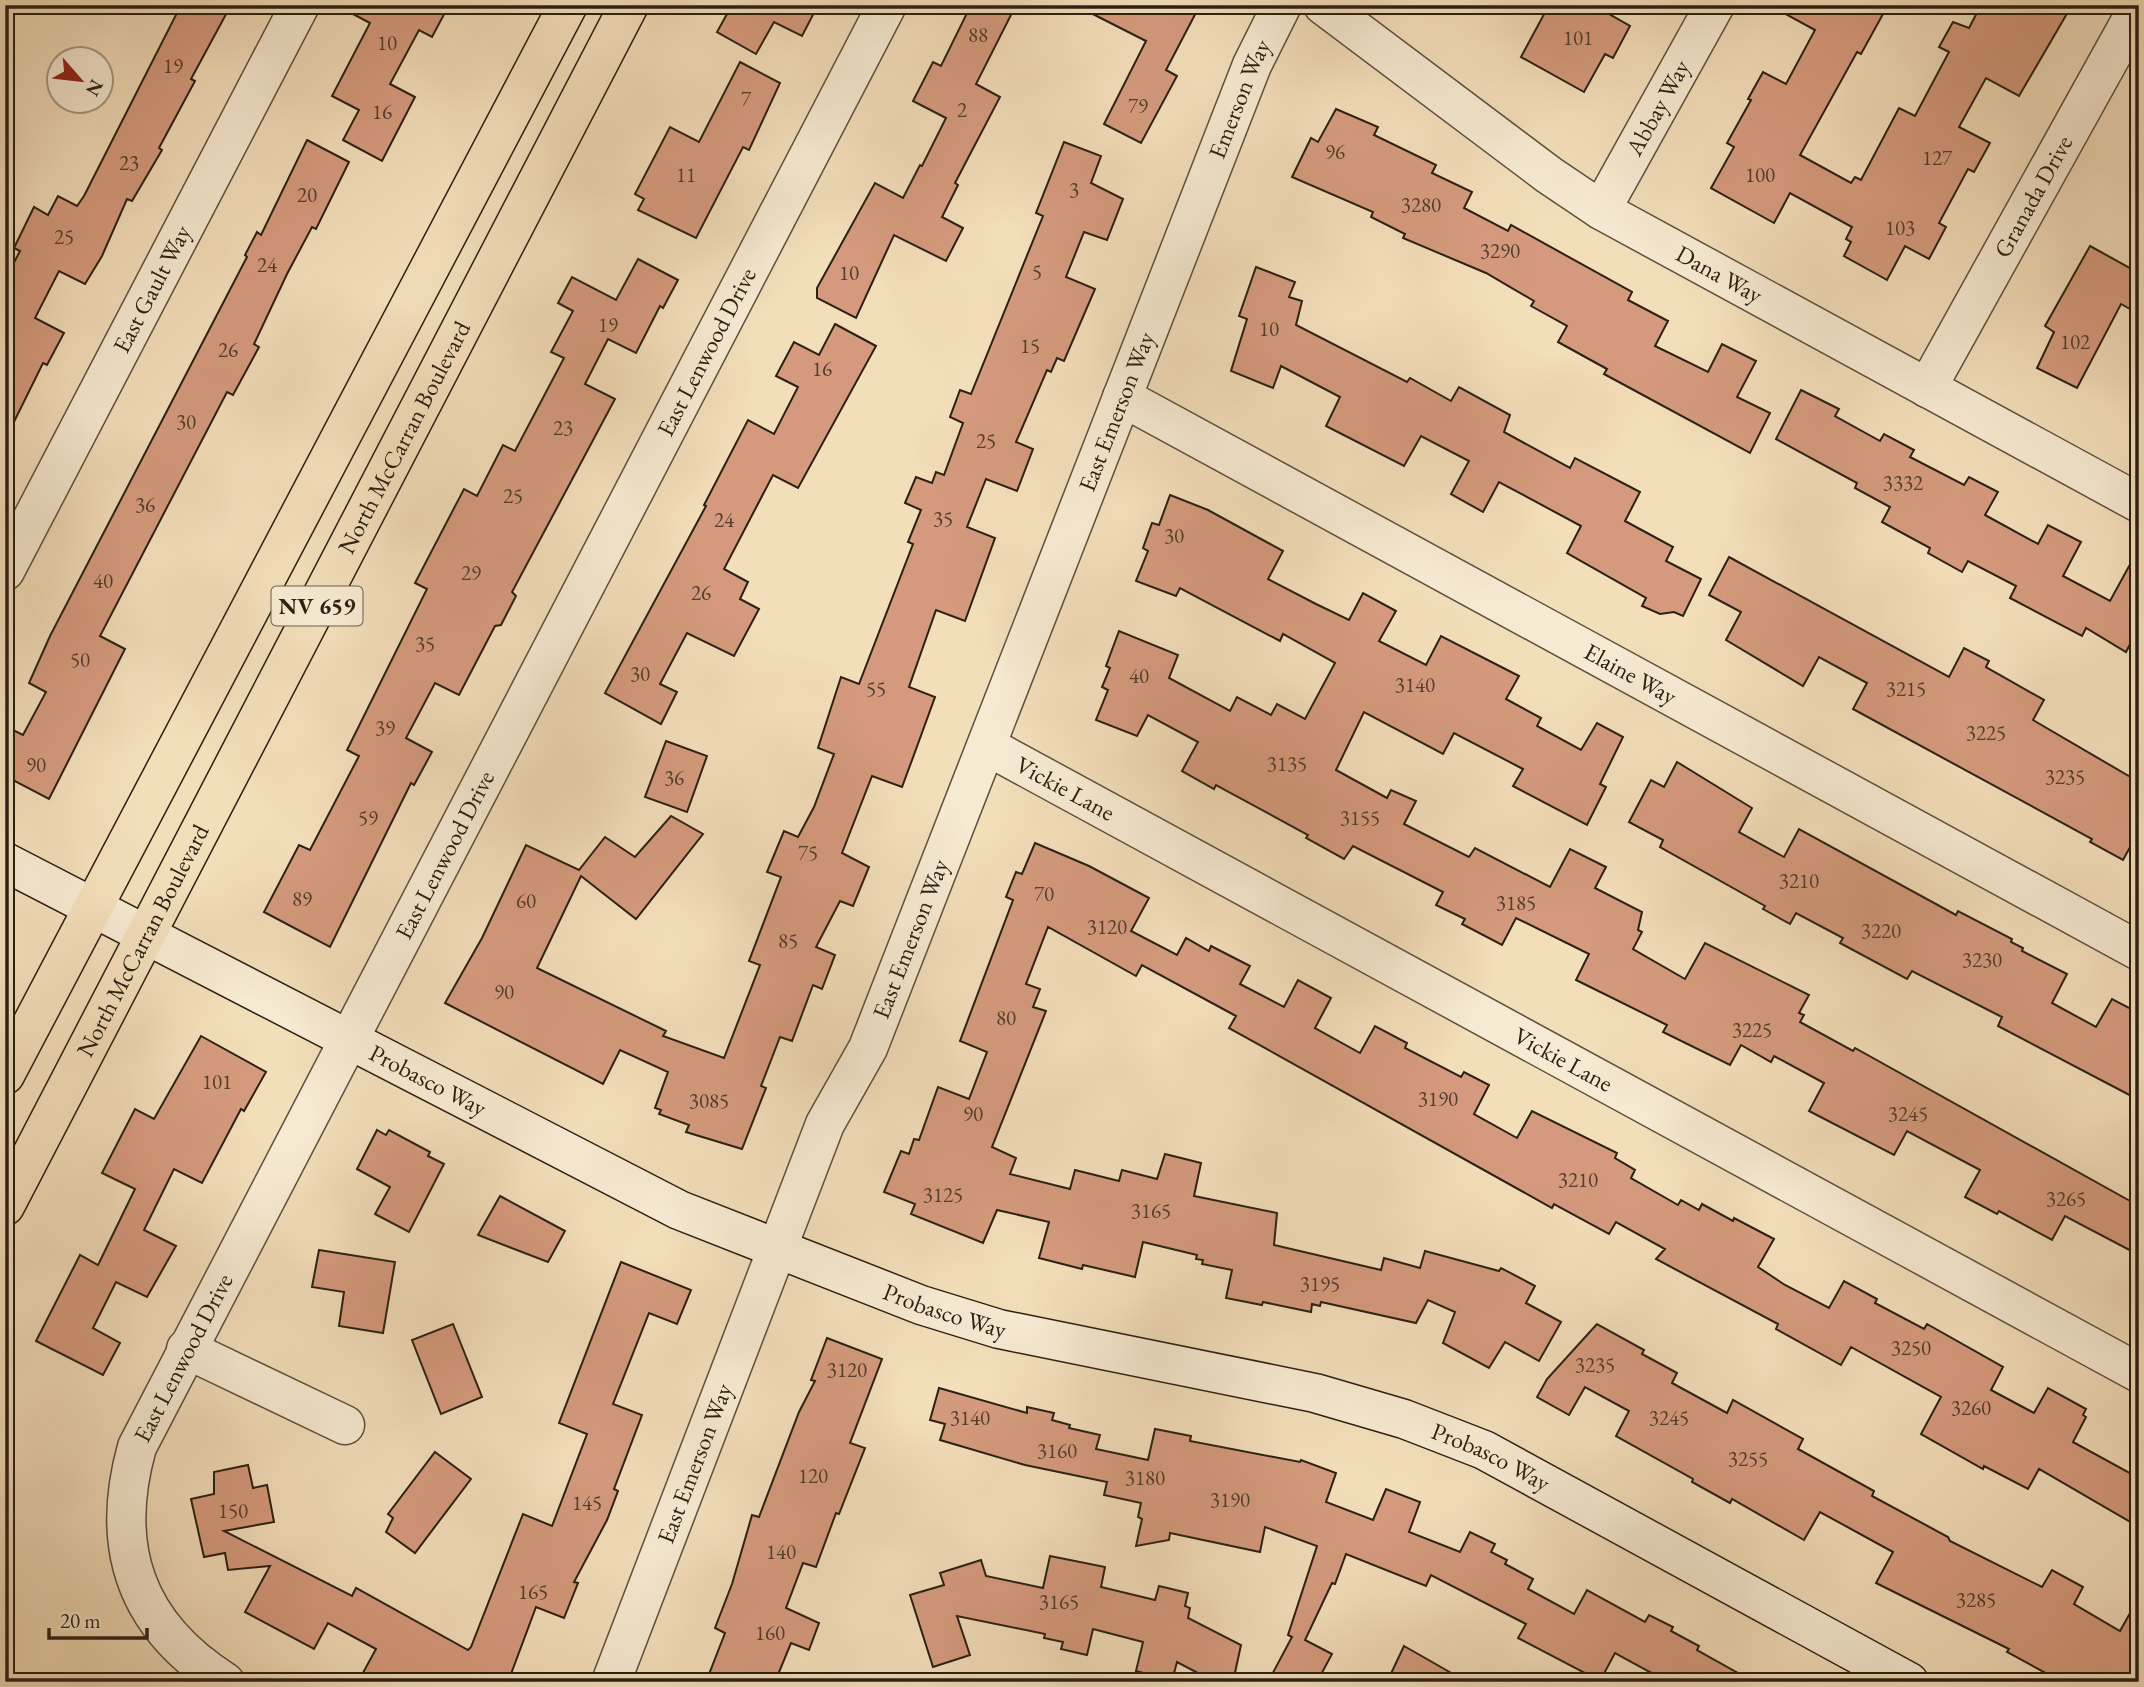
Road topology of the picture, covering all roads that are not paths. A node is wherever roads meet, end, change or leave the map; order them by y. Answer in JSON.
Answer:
{"nodes":[{"id":1,"x":300,"y":5,"type":"edge"},
{"id":2,"x":568,"y":5,"type":"edge"},
{"id":3,"x":629,"y":5,"type":"edge"},
{"id":4,"x":1282,"y":5,"type":"edge"},
{"id":5,"x":1323,"y":5,"type":"edge"},
{"id":6,"x":1715,"y":5,"type":"edge"},
{"id":7,"x":2139,"y":6,"type":"edge"},
{"id":8,"x":883,"y":13,"type":"edge"},
{"id":9,"x":1202,"y":193,"type":"joint"},
{"id":10,"x":1601,"y":210,"type":"junction"},
{"id":11,"x":1927,"y":388,"type":"junction"},
{"id":12,"x":1122,"y":397,"type":"junction"},
{"id":13,"x":2139,"y":503,"type":"edge"},
{"id":14,"x":5,"y":571,"type":"edge"},
{"id":15,"x":986,"y":746,"type":"junction"},
{"id":16,"x":5,"y":862,"type":"edge"},
{"id":17,"x":94,"y":908,"type":"junction"},
{"id":18,"x":146,"y":935,"type":"junction"},
{"id":19,"x":2139,"y":951,"type":"edge"},
{"id":20,"x":348,"y":1040,"type":"junction"},
{"id":21,"x":5,"y":1075,"type":"edge"},
{"id":22,"x":5,"y":1206,"type":"edge"},
{"id":23,"x":779,"y":1250,"type":"junction"},
{"id":24,"x":187,"y":1349,"type":"junction"},
{"id":25,"x":2139,"y":1373,"type":"edge"},
{"id":26,"x":345,"y":1425,"type":"dead end"},
{"id":27,"x":224,"y":1681,"type":"edge"},
{"id":28,"x":611,"y":1682,"type":"edge"},
{"id":29,"x":1909,"y":1682,"type":"edge"}],
"edges":[{"from":1,"to":14,"type":"street","name":"East Gault Way"},
{"from":2,"to":17,"type":"main road","number":"NV 659"},
{"from":3,"to":18,"type":"main road","name":"North McCarran Boulevard","number":"NV 659"},
{"from":4,"to":9,"type":"street","name":"Emerson Way"},
{"from":5,"to":10,"type":"street","name":"Dana Way"},
{"from":6,"to":10,"type":"street","name":"Abbay Way"},
{"from":7,"to":11,"type":"street","name":"Granada Drive"},
{"from":8,"to":20,"type":"street","name":"East Lenwood Drive"},
{"from":9,"to":12,"type":"street","name":"East Emerson Way"},
{"from":10,"to":11,"type":"street","name":"Dana Way"},
{"from":11,"to":13,"type":"street","name":"Dana Way"},
{"from":12,"to":15,"type":"street","name":"East Emerson Way"},
{"from":12,"to":19,"type":"street","name":"Elaine Way"},
{"from":15,"to":23,"type":"street","name":"East Emerson Way"},
{"from":15,"to":25,"type":"street","name":"Vickie Lane"},
{"from":16,"to":17,"type":"street","name":"Probasco Way"},
{"from":17,"to":18,"type":"street","name":"Probasco Way"},
{"from":17,"to":21,"type":"main road","number":"NV 659"},
{"from":18,"to":20,"type":"street","name":"Probasco Way"},
{"from":18,"to":22,"type":"main road","name":"North McCarran Boulevard","number":"NV 659"},
{"from":20,"to":23,"type":"street","name":"Probasco Way"},
{"from":20,"to":24,"type":"street","name":"East Lenwood Drive"},
{"from":23,"to":28,"type":"street","name":"East Emerson Way"},
{"from":23,"to":29,"type":"street","name":"Probasco Way"},
{"from":24,"to":26,"type":"street"},
{"from":24,"to":27,"type":"street","name":"East Lenwood Drive"}]}
